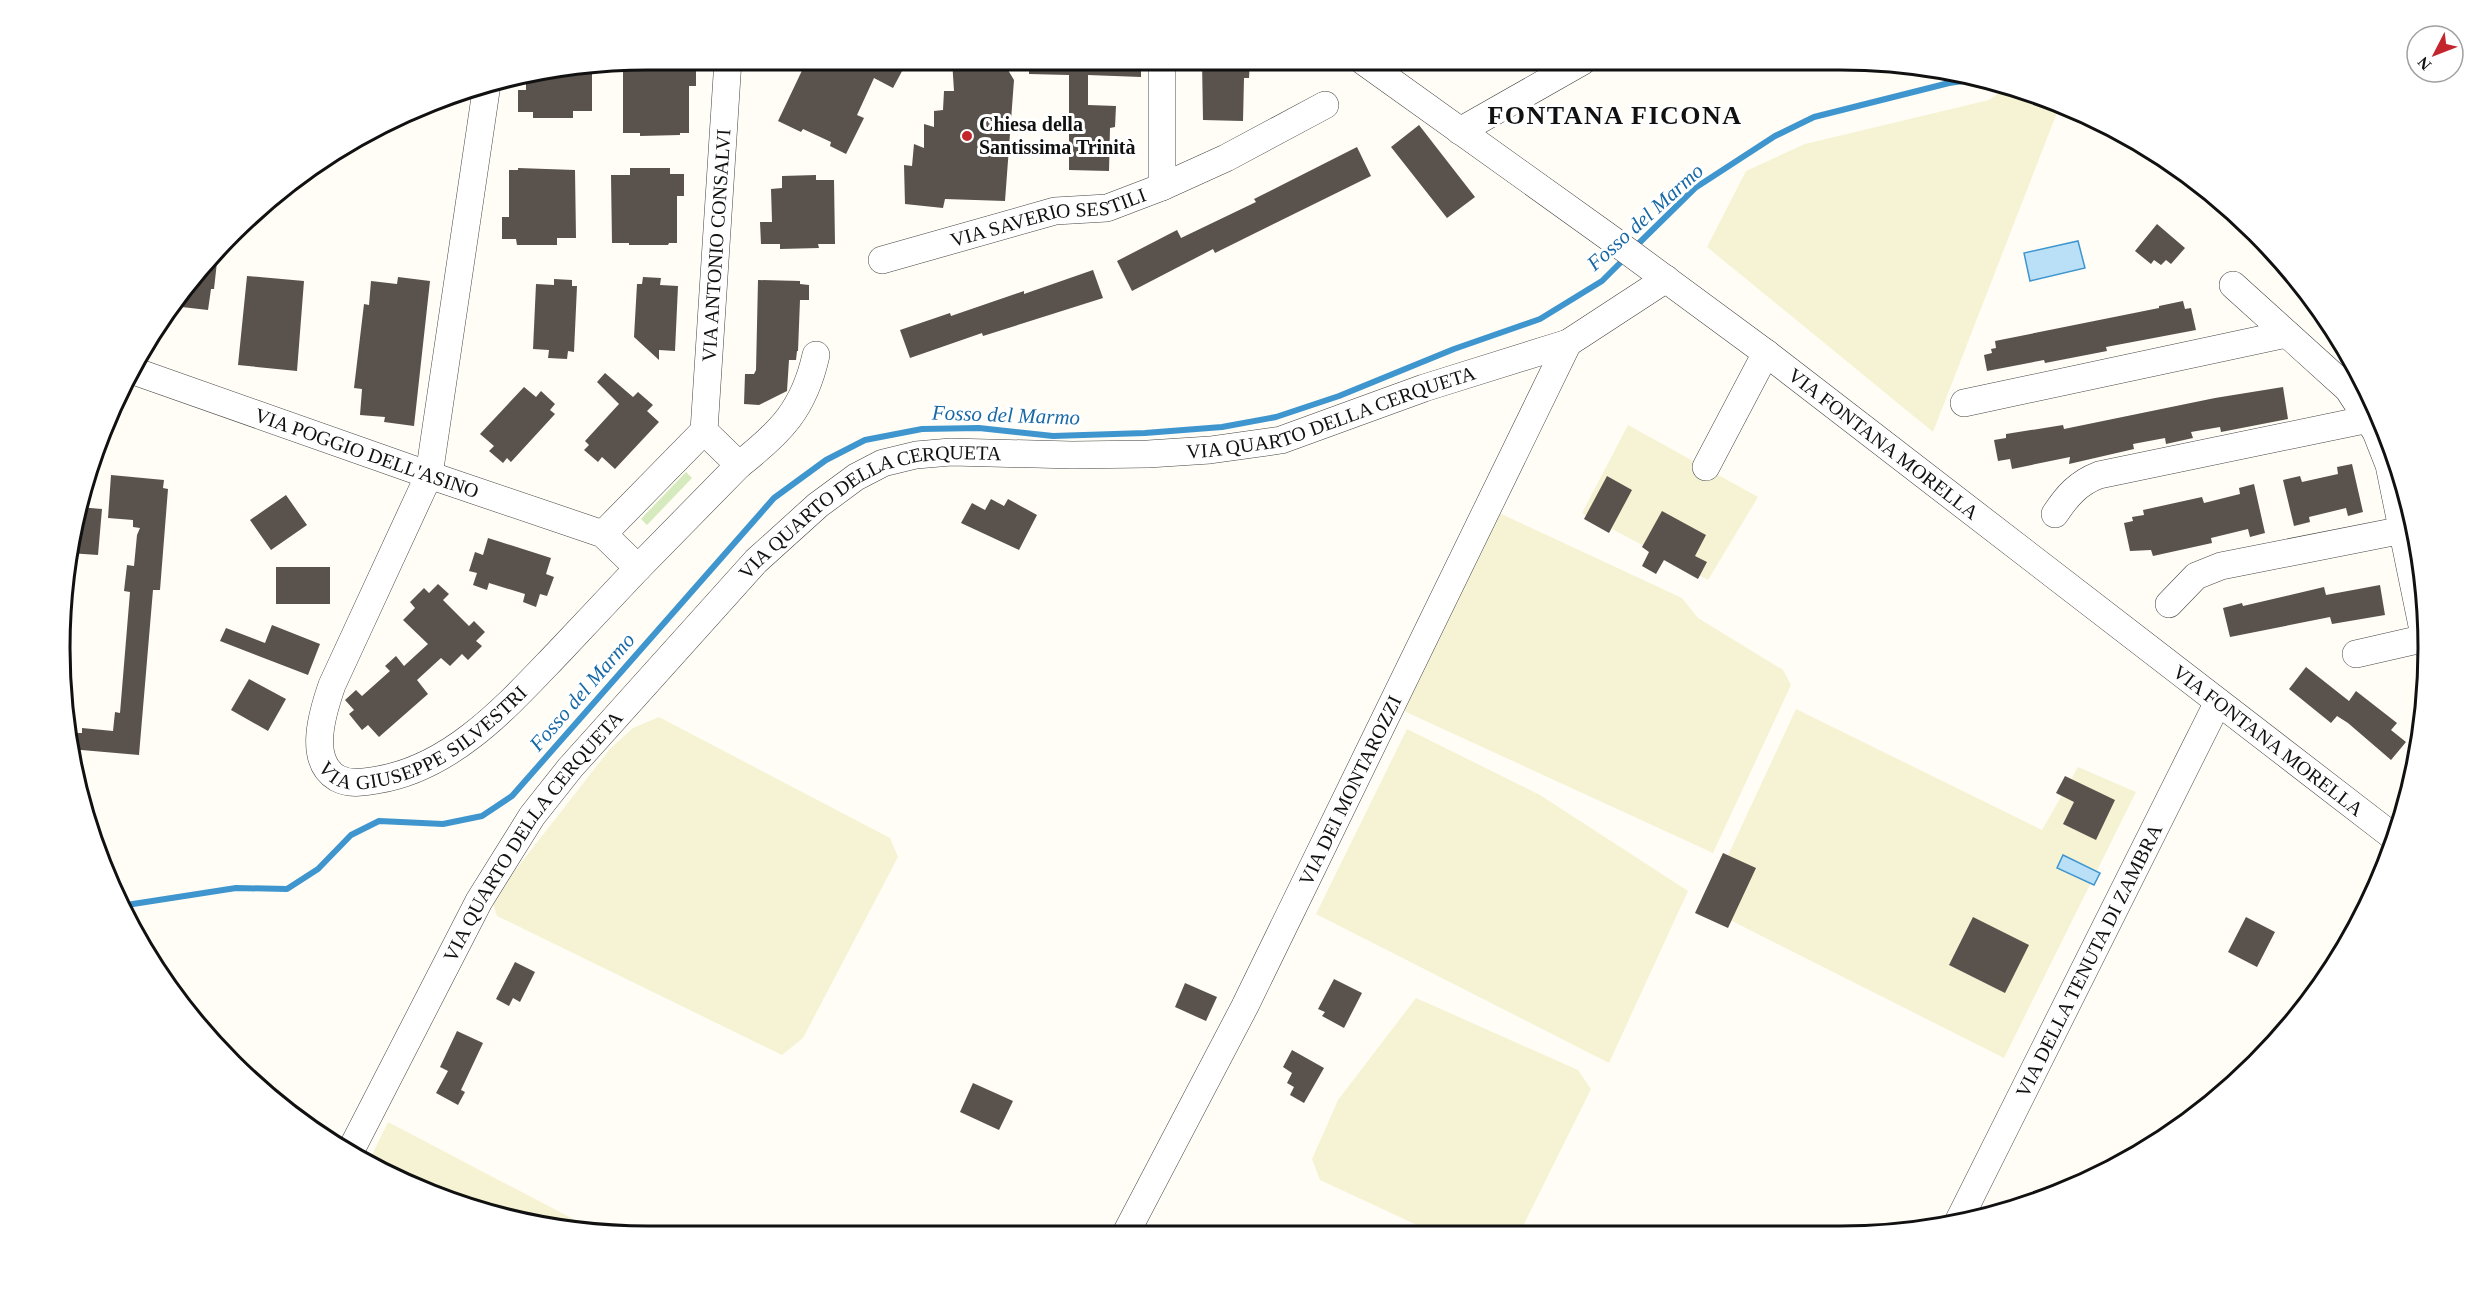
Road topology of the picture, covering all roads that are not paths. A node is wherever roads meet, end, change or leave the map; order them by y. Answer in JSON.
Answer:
{"nodes":[{"id":1,"x":727,"y":70,"type":"edge"},
{"id":2,"x":1162,"y":70,"type":"edge"},
{"id":3,"x":1376,"y":70,"type":"edge"},
{"id":4,"x":1567,"y":70,"type":"edge"},
{"id":5,"x":486,"y":94,"type":"edge"},
{"id":6,"x":1325,"y":105,"type":"dead end"},
{"id":7,"x":1460,"y":130,"type":"junction"},
{"id":8,"x":1162,"y":187,"type":"junction"},
{"id":9,"x":882,"y":260,"type":"dead end"},
{"id":10,"x":1658,"y":273,"type":"junction"},
{"id":11,"x":2234,"y":285,"type":"dead end"},
{"id":12,"x":2287,"y":333,"type":"junction"},
{"id":13,"x":1568,"y":343,"type":"junction"},
{"id":14,"x":1766,"y":353,"type":"junction"},
{"id":15,"x":816,"y":355,"type":"dead end"},
{"id":16,"x":140,"y":373,"type":"edge"},
{"id":17,"x":1964,"y":403,"type":"dead end"},
{"id":18,"x":2369,"y":419,"type":"junction"},
{"id":19,"x":704,"y":431,"type":"junction"},
{"id":20,"x":2383,"y":449,"type":"edge"},
{"id":21,"x":2388,"y":463,"type":"edge"},
{"id":22,"x":739,"y":465,"type":"junction"},
{"id":23,"x":1706,"y":467,"type":"dead end"},
{"id":24,"x":429,"y":475,"type":"junction"},
{"id":25,"x":2055,"y":514,"type":"dead end"},
{"id":26,"x":2403,"y":530,"type":"junction"},
{"id":27,"x":603,"y":534,"type":"junction"},
{"id":28,"x":638,"y":568,"type":"junction"},
{"id":29,"x":2415,"y":589,"type":"edge"},
{"id":30,"x":2169,"y":604,"type":"dead end"},
{"id":31,"x":2418,"y":642,"type":"edge"},
{"id":32,"x":2356,"y":654,"type":"dead end"},
{"id":33,"x":2218,"y":702,"type":"junction"},
{"id":34,"x":2388,"y":833,"type":"edge"},
{"id":35,"x":354,"y":1145,"type":"edge"},
{"id":36,"x":1963,"y":1212,"type":"edge"},
{"id":37,"x":1130,"y":1226,"type":"edge"}],
"edges":[{"from":1,"to":19,"type":"street","name":"VIA ANTONIO CONSALVI"},
{"from":2,"to":8,"type":"street","name":"VIA SAVERIO SESTILI"},
{"from":3,"to":7,"type":"street","name":"VIA FONTANA MORELLA"},
{"from":4,"to":7,"type":"street"},
{"from":5,"to":24,"type":"street","name":"VIA GIUSEPPE SILVESTRI"},
{"from":6,"to":8,"type":"street"},
{"from":7,"to":10,"type":"street","name":"VIA FONTANA MORELLA"},
{"from":8,"to":9,"type":"street","name":"VIA SAVERIO SESTILI"},
{"from":10,"to":13,"type":"street","name":"VIA QUARTO DELLA CERQUETA"},
{"from":10,"to":14,"type":"street","name":"VIA FONTANA MORELLA"},
{"from":11,"to":12,"type":"street"},
{"from":12,"to":17,"type":"street"},
{"from":12,"to":18,"type":"street"},
{"from":13,"to":35,"type":"street","name":"VIA QUARTO DELLA CERQUETA"},
{"from":13,"to":37,"type":"street","name":"VIA DEI MONTAROZZI"},
{"from":14,"to":23,"type":"street"},
{"from":14,"to":33,"type":"street","name":"VIA FONTANA MORELLA"},
{"from":15,"to":22,"type":"street","name":"VIA GIUSEPPE SILVESTRI"},
{"from":16,"to":24,"type":"street","name":"VIA POGGIO DELL'ASINO"},
{"from":18,"to":20,"type":"street"},
{"from":18,"to":25,"type":"street"},
{"from":19,"to":22,"type":"street"},
{"from":19,"to":27,"type":"street"},
{"from":21,"to":26,"type":"street"},
{"from":22,"to":28,"type":"street","name":"VIA GIUSEPPE SILVESTRI"},
{"from":24,"to":27,"type":"street","name":"VIA POGGIO DELL'ASINO"},
{"from":24,"to":28,"type":"street","name":"VIA GIUSEPPE SILVESTRI"},
{"from":26,"to":29,"type":"street"},
{"from":26,"to":30,"type":"street"},
{"from":27,"to":28,"type":"street"},
{"from":31,"to":32,"type":"street"},
{"from":33,"to":34,"type":"street","name":"VIA FONTANA MORELLA"},
{"from":33,"to":36,"type":"street","name":"VIA DELLA TENUTA DI ZAMBRA"}]}
